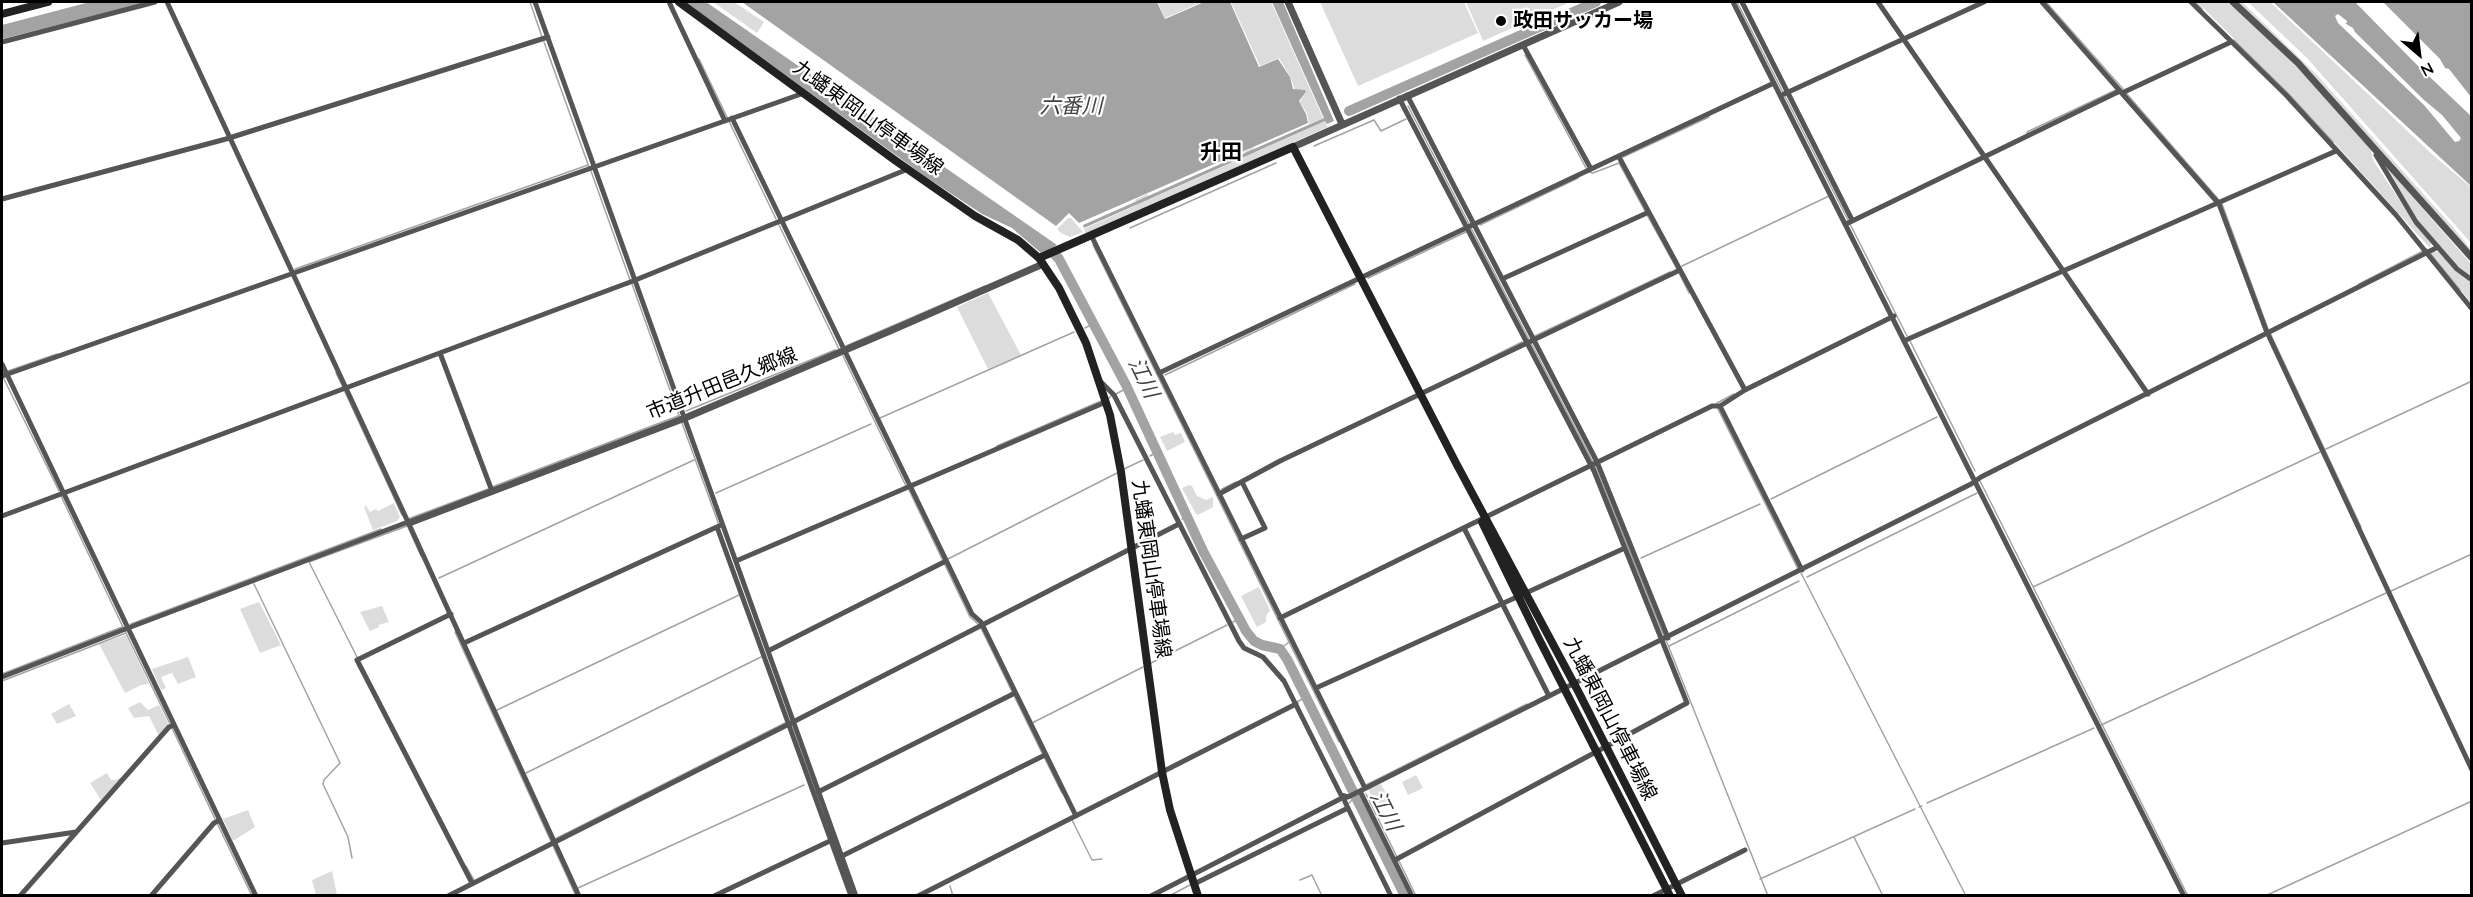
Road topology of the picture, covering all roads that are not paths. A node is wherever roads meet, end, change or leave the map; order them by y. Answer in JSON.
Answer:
{"nodes":[{"id":1,"x":48,"y":2,"type":"edge"},
{"id":2,"x":155,"y":2,"type":"edge"},
{"id":3,"x":167,"y":2,"type":"edge"},
{"id":4,"x":535,"y":2,"type":"edge"},
{"id":5,"x":669,"y":2,"type":"edge"},
{"id":6,"x":679,"y":2,"type":"edge"},
{"id":7,"x":1288,"y":2,"type":"edge"},
{"id":8,"x":1619,"y":2,"type":"edge"},
{"id":9,"x":1733,"y":2,"type":"edge"},
{"id":10,"x":1742,"y":2,"type":"edge"},
{"id":11,"x":1878,"y":2,"type":"edge"},
{"id":12,"x":1984,"y":2,"type":"edge"},
{"id":13,"x":2042,"y":2,"type":"edge"},
{"id":14,"x":2191,"y":2,"type":"edge"},
{"id":15,"x":2233,"y":2,"type":"edge"},
{"id":16,"x":2,"y":14,"type":"edge"},
{"id":17,"x":545,"y":38,"type":"junction"},
{"id":18,"x":1905,"y":40,"type":"junction"},
{"id":19,"x":2,"y":42,"type":"edge"},
{"id":20,"x":2231,"y":42,"type":"junction"},
{"id":21,"x":1523,"y":45,"type":"junction"},
{"id":22,"x":1774,"y":83,"type":"junction"},
{"id":23,"x":2121,"y":91,"type":"junction"},
{"id":24,"x":804,"y":93,"type":"junction"},
{"id":25,"x":1784,"y":94,"type":"junction"},
{"id":26,"x":1403,"y":97,"type":"junction"},
{"id":27,"x":728,"y":119,"type":"junction"},
{"id":28,"x":1342,"y":124,"type":"junction"},
{"id":29,"x":229,"y":137,"type":"junction"},
{"id":30,"x":1293,"y":147,"type":"junction"},
{"id":31,"x":2336,"y":151,"type":"junction"},
{"id":32,"x":2378,"y":153,"type":"junction"},
{"id":33,"x":1620,"y":157,"type":"junction"},
{"id":34,"x":1986,"y":158,"type":"junction"},
{"id":35,"x":592,"y":168,"type":"junction"},
{"id":36,"x":908,"y":169,"type":"junction"},
{"id":37,"x":1589,"y":170,"type":"junction"},
{"id":38,"x":2,"y":200,"type":"edge"},
{"id":39,"x":2221,"y":203,"type":"junction"},
{"id":40,"x":1647,"y":213,"type":"junction"},
{"id":41,"x":779,"y":222,"type":"junction"},
{"id":42,"x":1849,"y":222,"type":"junction"},
{"id":43,"x":1471,"y":227,"type":"junction"},
{"id":44,"x":1091,"y":235,"type":"junction"},
{"id":45,"x":2438,"y":247,"type":"junction"},
{"id":46,"x":2427,"y":251,"type":"junction"},
{"id":47,"x":2472,"y":258,"type":"edge"},
{"id":48,"x":1042,"y":259,"type":"junction"},
{"id":49,"x":1678,"y":271,"type":"junction"},
{"id":50,"x":2064,"y":272,"type":"junction"},
{"id":51,"x":292,"y":274,"type":"junction"},
{"id":52,"x":1362,"y":279,"type":"junction"},
{"id":53,"x":1502,"y":279,"type":"junction"},
{"id":54,"x":2472,"y":280,"type":"edge"},
{"id":55,"x":632,"y":281,"type":"junction"},
{"id":56,"x":2472,"y":309,"type":"edge"},
{"id":57,"x":1894,"y":316,"type":"junction"},
{"id":58,"x":2268,"y":332,"type":"junction"},
{"id":59,"x":1908,"y":339,"type":"junction"},
{"id":60,"x":1530,"y":341,"type":"junction"},
{"id":61,"x":842,"y":352,"type":"junction"},
{"id":62,"x":440,"y":353,"type":"junction"},
{"id":63,"x":2,"y":364,"type":"edge"},
{"id":64,"x":1159,"y":374,"type":"junction"},
{"id":65,"x":4,"y":375,"type":"edge"},
{"id":66,"x":1101,"y":381,"type":"junction"},
{"id":67,"x":345,"y":388,"type":"junction"},
{"id":68,"x":1745,"y":390,"type":"junction"},
{"id":69,"x":2147,"y":392,"type":"junction"},
{"id":70,"x":1420,"y":394,"type":"junction"},
{"id":71,"x":1106,"y":402,"type":"junction"},
{"id":72,"x":1717,"y":406,"type":"junction"},
{"id":73,"x":682,"y":419,"type":"junction"},
{"id":74,"x":1594,"y":464,"type":"junction"},
{"id":75,"x":1975,"y":481,"type":"junction"},
{"id":76,"x":1242,"y":482,"type":"junction"},
{"id":77,"x":908,"y":487,"type":"junction"},
{"id":78,"x":491,"y":489,"type":"junction"},
{"id":79,"x":61,"y":494,"type":"junction"},
{"id":80,"x":1219,"y":494,"type":"junction"},
{"id":81,"x":2,"y":516,"type":"edge"},
{"id":82,"x":1483,"y":518,"type":"junction"},
{"id":83,"x":407,"y":522,"type":"junction"},
{"id":84,"x":1179,"y":524,"type":"junction"},
{"id":85,"x":720,"y":525,"type":"junction"},
{"id":86,"x":1464,"y":529,"type":"junction"},
{"id":87,"x":1241,"y":539,"type":"junction"},
{"id":88,"x":1132,"y":548,"type":"junction"},
{"id":89,"x":1625,"y":548,"type":"junction"},
{"id":90,"x":736,"y":561,"type":"junction"},
{"id":91,"x":945,"y":561,"type":"junction"},
{"id":92,"x":1800,"y":570,"type":"junction"},
{"id":93,"x":1526,"y":592,"type":"junction"},
{"id":94,"x":1518,"y":596,"type":"junction"},
{"id":95,"x":1502,"y":604,"type":"junction"},
{"id":96,"x":449,"y":615,"type":"junction"},
{"id":97,"x":1280,"y":618,"type":"junction"},
{"id":98,"x":981,"y":626,"type":"junction"},
{"id":99,"x":126,"y":629,"type":"junction"},
{"id":100,"x":1665,"y":639,"type":"junction"},
{"id":101,"x":464,"y":643,"type":"junction"},
{"id":102,"x":768,"y":651,"type":"junction"},
{"id":103,"x":2,"y":677,"type":"edge"},
{"id":104,"x":1574,"y":684,"type":"junction"},
{"id":105,"x":1316,"y":688,"type":"junction"},
{"id":106,"x":1564,"y":689,"type":"junction"},
{"id":107,"x":1014,"y":694,"type":"junction"},
{"id":108,"x":1549,"y":696,"type":"junction"},
{"id":109,"x":1296,"y":704,"type":"junction"},
{"id":110,"x":789,"y":723,"type":"junction"},
{"id":111,"x":172,"y":726,"type":"junction"},
{"id":112,"x":1606,"y":747,"type":"junction"},
{"id":113,"x":1597,"y":752,"type":"junction"},
{"id":114,"x":1044,"y":755,"type":"junction"},
{"id":115,"x":2472,"y":770,"type":"edge"},
{"id":116,"x":1162,"y":772,"type":"junction"},
{"id":117,"x":1361,"y":791,"type":"junction"},
{"id":118,"x":819,"y":792,"type":"junction"},
{"id":119,"x":1346,"y":797,"type":"junction"},
{"id":120,"x":1347,"y":806,"type":"junction"},
{"id":121,"x":1075,"y":815,"type":"junction"},
{"id":122,"x":217,"y":822,"type":"junction"},
{"id":123,"x":76,"y":832,"type":"junction"},
{"id":124,"x":833,"y":839,"type":"junction"},
{"id":125,"x":2,"y":843,"type":"edge"},
{"id":126,"x":552,"y":843,"type":"junction"},
{"id":127,"x":1745,"y":850,"type":"dead end"},
{"id":128,"x":842,"y":856,"type":"junction"},
{"id":129,"x":1397,"y":859,"type":"junction"},
{"id":130,"x":1192,"y":880,"type":"junction"},
{"id":131,"x":474,"y":883,"type":"junction"},
{"id":132,"x":1676,"y":884,"type":"junction"},
{"id":133,"x":1669,"y":892,"type":"edge"},
{"id":134,"x":20,"y":896,"type":"edge"},
{"id":135,"x":151,"y":896,"type":"edge"},
{"id":136,"x":256,"y":896,"type":"edge"},
{"id":137,"x":448,"y":896,"type":"edge"},
{"id":138,"x":579,"y":896,"type":"edge"},
{"id":139,"x":714,"y":896,"type":"edge"},
{"id":140,"x":850,"y":896,"type":"edge"},
{"id":141,"x":856,"y":896,"type":"edge"},
{"id":142,"x":918,"y":896,"type":"edge"},
{"id":143,"x":1151,"y":896,"type":"edge"},
{"id":144,"x":1198,"y":896,"type":"edge"},
{"id":145,"x":1391,"y":896,"type":"edge"},
{"id":146,"x":1412,"y":896,"type":"edge"},
{"id":147,"x":1653,"y":896,"type":"edge"},
{"id":148,"x":1682,"y":896,"type":"edge"},
{"id":149,"x":2184,"y":896,"type":"edge"}],
"edges":[{"from":1,"to":16,"type":"main road"},
{"from":2,"to":19,"type":"street"},
{"from":3,"to":29,"type":"street"},
{"from":4,"to":17,"type":"street"},
{"from":5,"to":27,"type":"street"},
{"from":6,"to":24,"type":"main road","name":"九蟠東岡山停車場線"},
{"from":7,"to":28,"type":"street"},
{"from":8,"to":21,"type":"street"},
{"from":9,"to":22,"type":"street"},
{"from":10,"to":25,"type":"street"},
{"from":11,"to":18,"type":"street"},
{"from":12,"to":18,"type":"street"},
{"from":13,"to":23,"type":"street"},
{"from":14,"to":20,"type":"street"},
{"from":15,"to":32,"type":"street"},
{"from":17,"to":29,"type":"street"},
{"from":17,"to":35,"type":"street"},
{"from":18,"to":25,"type":"street"},
{"from":18,"to":34,"type":"street"},
{"from":20,"to":23,"type":"street"},
{"from":20,"to":31,"type":"street"},
{"from":21,"to":26,"type":"street"},
{"from":21,"to":37,"type":"street"},
{"from":22,"to":25,"type":"street"},
{"from":22,"to":33,"type":"street"},
{"from":23,"to":34,"type":"street"},
{"from":23,"to":39,"type":"street"},
{"from":24,"to":27,"type":"street"},
{"from":24,"to":36,"type":"main road","name":"九蟠東岡山停車場線"},
{"from":25,"to":42,"type":"street"},
{"from":26,"to":28,"type":"street"},
{"from":26,"to":43,"type":"street"},
{"from":27,"to":35,"type":"street"},
{"from":27,"to":41,"type":"street"},
{"from":28,"to":30,"type":"street"},
{"from":29,"to":38,"type":"street"},
{"from":29,"to":51,"type":"street"},
{"from":30,"to":44,"type":"main road"},
{"from":30,"to":52,"type":"main road","name":"九蟠東岡山停車場線"},
{"from":31,"to":39,"type":"street"},
{"from":31,"to":46,"type":"street"},
{"from":32,"to":45,"type":"street"},
{"from":32,"to":47,"type":"street"},
{"from":33,"to":37,"type":"street"},
{"from":33,"to":40,"type":"street"},
{"from":34,"to":42,"type":"street"},
{"from":34,"to":50,"type":"street"},
{"from":35,"to":51,"type":"street"},
{"from":35,"to":55,"type":"street"},
{"from":36,"to":41,"type":"street"},
{"from":36,"to":48,"type":"main road","name":"九蟠東岡山停車場線"},
{"from":37,"to":43,"type":"street"},
{"from":39,"to":50,"type":"street"},
{"from":39,"to":58,"type":"street"},
{"from":40,"to":49,"type":"street"},
{"from":40,"to":53,"type":"street"},
{"from":41,"to":55,"type":"street"},
{"from":41,"to":61,"type":"street"},
{"from":42,"to":57,"type":"street"},
{"from":43,"to":52,"type":"street"},
{"from":43,"to":53,"type":"street"},
{"from":43,"to":60,"type":"street"},
{"from":44,"to":48,"type":"main road"},
{"from":44,"to":64,"type":"street"},
{"from":45,"to":46,"type":"street"},
{"from":45,"to":54,"type":"street"},
{"from":46,"to":56,"type":"street"},
{"from":46,"to":58,"type":"street"},
{"from":48,"to":61,"type":"street","name":"市道升田邑久郷線"},
{"from":48,"to":66,"type":"main road","name":"九蟠東岡山停車場線"},
{"from":49,"to":60,"type":"street"},
{"from":49,"to":68,"type":"street"},
{"from":50,"to":59,"type":"street"},
{"from":50,"to":69,"type":"street"},
{"from":51,"to":65,"type":"street"},
{"from":51,"to":67,"type":"street"},
{"from":52,"to":64,"type":"street"},
{"from":52,"to":70,"type":"main road","name":"九蟠東岡山停車場線"},
{"from":53,"to":60,"type":"street"},
{"from":55,"to":62,"type":"street"},
{"from":55,"to":73,"type":"street"},
{"from":57,"to":59,"type":"street"},
{"from":57,"to":68,"type":"street"},
{"from":58,"to":69,"type":"street"},
{"from":58,"to":115,"type":"street"},
{"from":59,"to":75,"type":"street"},
{"from":60,"to":70,"type":"street"},
{"from":60,"to":74,"type":"street"},
{"from":61,"to":73,"type":"street","name":"市道升田邑久郷線"},
{"from":61,"to":77,"type":"street"},
{"from":62,"to":67,"type":"street"},
{"from":62,"to":78,"type":"street"},
{"from":63,"to":65,"type":"street"},
{"from":64,"to":80,"type":"street"},
{"from":65,"to":79,"type":"street"},
{"from":66,"to":71,"type":"main road","name":"九蟠東岡山停車場線"},
{"from":66,"to":84,"type":"street"},
{"from":67,"to":79,"type":"street"},
{"from":67,"to":83,"type":"street"},
{"from":68,"to":72,"type":"street"},
{"from":69,"to":75,"type":"street"},
{"from":70,"to":76,"type":"street"},
{"from":70,"to":82,"type":"main road","name":"九蟠東岡山停車場線"},
{"from":71,"to":77,"type":"street"},
{"from":71,"to":88,"type":"main road","name":"九蟠東岡山停車場線"},
{"from":72,"to":74,"type":"street"},
{"from":72,"to":92,"type":"street"},
{"from":73,"to":78,"type":"street","name":"市道升田邑久郷線"},
{"from":73,"to":85,"type":"street"},
{"from":74,"to":82,"type":"street"},
{"from":74,"to":89,"type":"street"},
{"from":74,"to":100,"type":"street"},
{"from":75,"to":92,"type":"street"},
{"from":75,"to":149,"type":"street"},
{"from":76,"to":80,"type":"street"},
{"from":76,"to":87,"type":"street"},
{"from":77,"to":90,"type":"street"},
{"from":77,"to":91,"type":"street"},
{"from":78,"to":83,"type":"street","name":"市道升田邑久郷線"},
{"from":79,"to":81,"type":"street"},
{"from":79,"to":99,"type":"street"},
{"from":80,"to":87,"type":"street"},
{"from":82,"to":86,"type":"street"},
{"from":82,"to":93,"type":"main road","name":"九蟠東岡山停車場線"},
{"from":82,"to":94,"type":"main road","name":"九蟠東岡山停車場線"},
{"from":83,"to":96,"type":"street"},
{"from":83,"to":99,"type":"street"},
{"from":84,"to":88,"type":"street"},
{"from":84,"to":109,"type":"street"},
{"from":85,"to":90,"type":"street"},
{"from":85,"to":101,"type":"street"},
{"from":85,"to":110,"type":"street"},
{"from":86,"to":95,"type":"street"},
{"from":86,"to":97,"type":"street"},
{"from":87,"to":97,"type":"street"},
{"from":88,"to":98,"type":"street"},
{"from":88,"to":116,"type":"main road","name":"九蟠東岡山停車場線"},
{"from":89,"to":93,"type":"street"},
{"from":89,"to":100,"type":"street"},
{"from":90,"to":102,"type":"street"},
{"from":91,"to":98,"type":"street"},
{"from":91,"to":102,"type":"street"},
{"from":92,"to":100,"type":"street"},
{"from":93,"to":94,"type":"street"},
{"from":93,"to":104,"type":"main road","name":"九蟠東岡山停車場線"},
{"from":94,"to":95,"type":"street"},
{"from":94,"to":106,"type":"main road","name":"九蟠東岡山停車場線"},
{"from":95,"to":105,"type":"street"},
{"from":95,"to":108,"type":"street"},
{"from":96,"to":101,"type":"street"},
{"from":96,"to":131,"type":"street"},
{"from":97,"to":105,"type":"street"},
{"from":98,"to":107,"type":"street"},
{"from":98,"to":110,"type":"street"},
{"from":99,"to":103,"type":"street"},
{"from":99,"to":111,"type":"street"},
{"from":100,"to":104,"type":"street"},
{"from":100,"to":112,"type":"street"},
{"from":101,"to":126,"type":"street"},
{"from":102,"to":110,"type":"street"},
{"from":104,"to":106,"type":"street"},
{"from":104,"to":112,"type":"main road","name":"九蟠東岡山停車場線"},
{"from":105,"to":117,"type":"street"},
{"from":106,"to":108,"type":"street"},
{"from":106,"to":113,"type":"main road","name":"九蟠東岡山停車場線"},
{"from":107,"to":114,"type":"street"},
{"from":107,"to":118,"type":"street"},
{"from":108,"to":117,"type":"street"},
{"from":109,"to":116,"type":"street"},
{"from":109,"to":119,"type":"street"},
{"from":110,"to":118,"type":"street"},
{"from":110,"to":124,"type":"street"},
{"from":110,"to":126,"type":"street"},
{"from":111,"to":122,"type":"street"},
{"from":111,"to":123,"type":"street"},
{"from":112,"to":113,"type":"street"},
{"from":112,"to":132,"type":"main road","name":"九蟠東岡山停車場線"},
{"from":113,"to":129,"type":"street"},
{"from":113,"to":133,"type":"main road","name":"九蟠東岡山停車場線"},
{"from":114,"to":121,"type":"street"},
{"from":114,"to":128,"type":"street"},
{"from":116,"to":121,"type":"street"},
{"from":116,"to":130,"type":"main road","name":"九蟠東岡山停車場線"},
{"from":117,"to":119,"type":"street"},
{"from":117,"to":129,"type":"street"},
{"from":118,"to":124,"type":"street"},
{"from":119,"to":120,"type":"street"},
{"from":119,"to":130,"type":"street"},
{"from":120,"to":130,"type":"street"},
{"from":120,"to":145,"type":"street"},
{"from":121,"to":142,"type":"street"},
{"from":122,"to":135,"type":"street"},
{"from":122,"to":136,"type":"street"},
{"from":123,"to":125,"type":"street"},
{"from":123,"to":134,"type":"street"},
{"from":124,"to":128,"type":"street"},
{"from":124,"to":139,"type":"street"},
{"from":124,"to":140,"type":"street"},
{"from":126,"to":131,"type":"street"},
{"from":126,"to":138,"type":"street"},
{"from":127,"to":132,"type":"street"},
{"from":128,"to":141,"type":"street"},
{"from":129,"to":146,"type":"street"},
{"from":130,"to":143,"type":"street"},
{"from":130,"to":144,"type":"main road","name":"九蟠東岡山停車場線"},
{"from":131,"to":137,"type":"street"},
{"from":132,"to":133,"type":"street"},
{"from":132,"to":148,"type":"main road","name":"九蟠東岡山停車場線"},
{"from":133,"to":147,"type":"street"}]}
